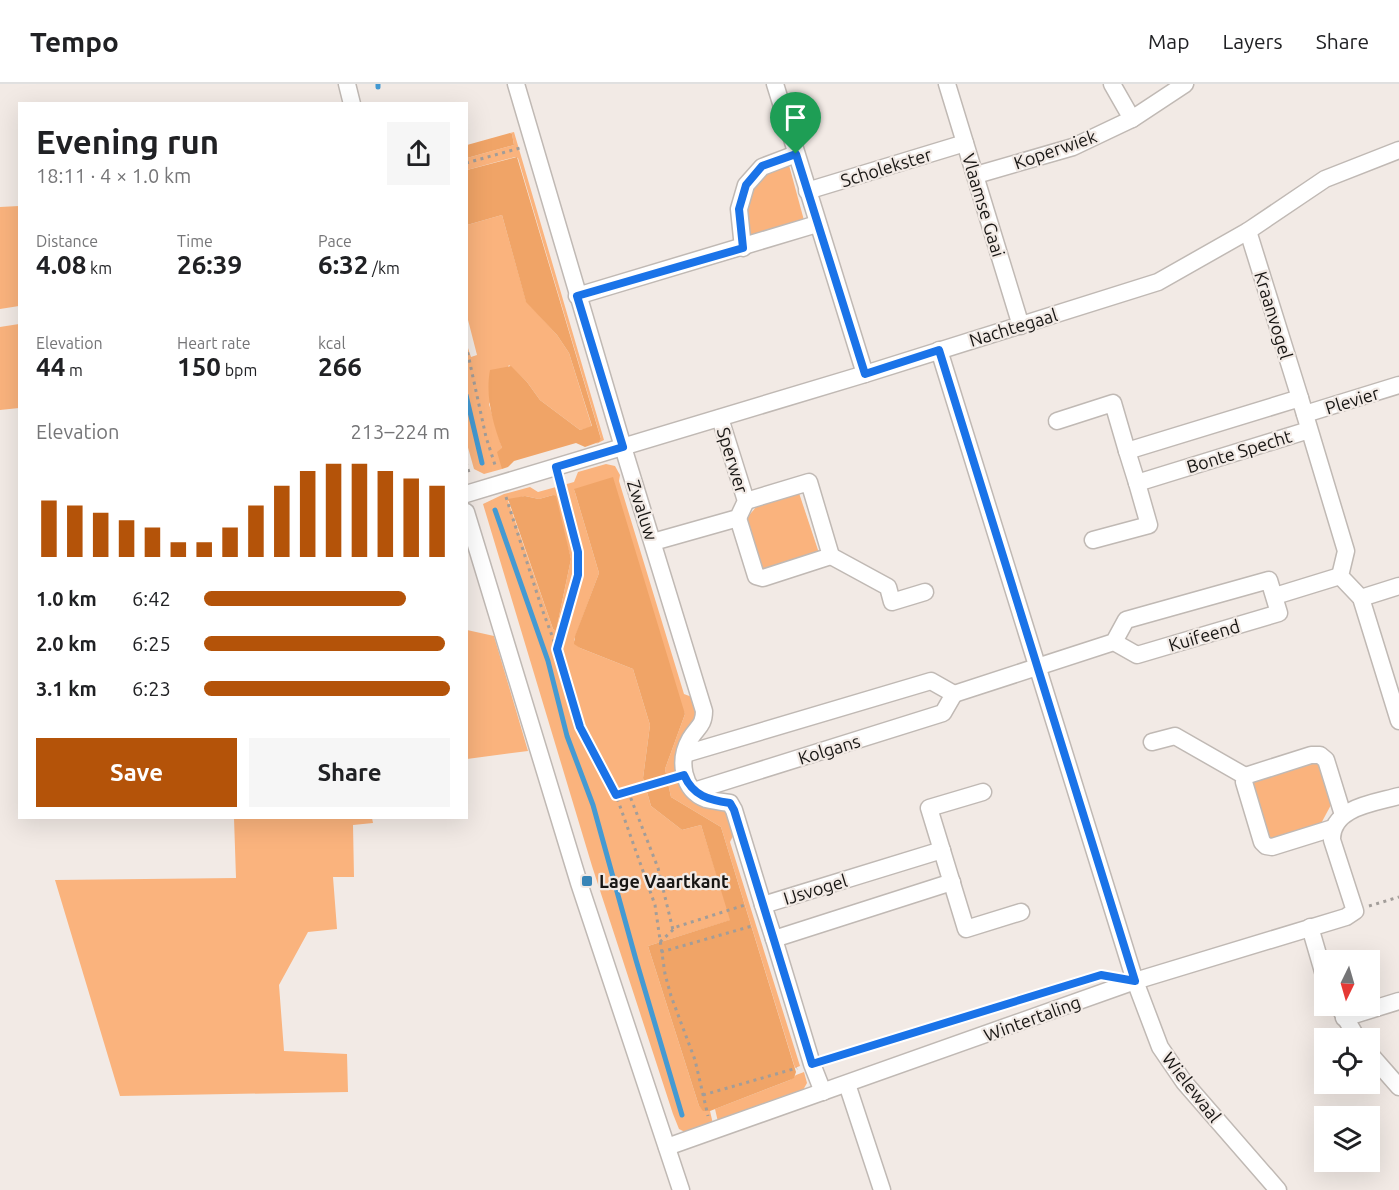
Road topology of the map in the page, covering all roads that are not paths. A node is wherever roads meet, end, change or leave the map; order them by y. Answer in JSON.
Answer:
{"nodes":[{"id":1,"x":347,"y":84,"type":"edge"},
{"id":2,"x":516,"y":84,"type":"edge"},
{"id":3,"x":776,"y":84,"type":"edge"},
{"id":4,"x":947,"y":84,"type":"edge"},
{"id":5,"x":1112,"y":84,"type":"edge"},
{"id":6,"x":1185,"y":84,"type":"edge"},
{"id":7,"x":352,"y":102,"type":"edge"},
{"id":8,"x":1132,"y":119,"type":"junction"},
{"id":9,"x":965,"y":143,"type":"junction"},
{"id":10,"x":1399,"y":150,"type":"edge"},
{"id":11,"x":796,"y":154,"type":"junction"},
{"id":12,"x":976,"y":175,"type":"junction"},
{"id":13,"x":807,"y":191,"type":"junction"},
{"id":14,"x":817,"y":224,"type":"junction"},
{"id":15,"x":1248,"y":231,"type":"junction"},
{"id":16,"x":743,"y":248,"type":"junction"},
{"id":17,"x":577,"y":296,"type":"junction"},
{"id":18,"x":1020,"y":326,"type":"junction"},
{"id":19,"x":939,"y":350,"type":"junction"},
{"id":20,"x":865,"y":374,"type":"junction"},
{"id":21,"x":1399,"y":385,"type":"edge"},
{"id":22,"x":1305,"y":414,"type":"junction"},
{"id":23,"x":720,"y":418,"type":"junction"},
{"id":24,"x":1056,"y":421,"type":"dead end"},
{"id":25,"x":623,"y":447,"type":"junction"},
{"id":26,"x":1127,"y":451,"type":"junction"},
{"id":27,"x":1137,"y":483,"type":"junction"},
{"id":28,"x":468,"y":493,"type":"edge"},
{"id":29,"x":746,"y":501,"type":"junction"},
{"id":30,"x":738,"y":518,"type":"junction"},
{"id":31,"x":468,"y":519,"type":"edge"},
{"id":32,"x":1093,"y":540,"type":"dead end"},
{"id":33,"x":653,"y":542,"type":"junction"},
{"id":34,"x":831,"y":556,"type":"junction"},
{"id":35,"x":1340,"y":576,"type":"junction"},
{"id":36,"x":1399,"y":586,"type":"edge"},
{"id":37,"x":925,"y":592,"type":"dead end"},
{"id":38,"x":1275,"y":596,"type":"junction"},
{"id":39,"x":1361,"y":598,"type":"junction"},
{"id":40,"x":1114,"y":642,"type":"junction"},
{"id":41,"x":1038,"y":665,"type":"junction"},
{"id":42,"x":954,"y":694,"type":"junction"},
{"id":43,"x":1399,"y":721,"type":"edge"},
{"id":44,"x":1152,"y":742,"type":"dead end"},
{"id":45,"x":685,"y":754,"type":"junction"},
{"id":46,"x":1245,"y":776,"type":"junction"},
{"id":47,"x":694,"y":791,"type":"junction"},
{"id":48,"x":983,"y":792,"type":"dead end"},
{"id":49,"x":1399,"y":796,"type":"edge"},
{"id":50,"x":1338,"y":822,"type":"junction"},
{"id":51,"x":942,"y":850,"type":"junction"},
{"id":52,"x":952,"y":882,"type":"junction"},
{"id":53,"x":764,"y":909,"type":"junction"},
{"id":54,"x":1021,"y":912,"type":"dead end"},
{"id":55,"x":1310,"y":927,"type":"junction"},
{"id":56,"x":774,"y":939,"type":"junction"},
{"id":57,"x":1317,"y":950,"type":"edge"},
{"id":58,"x":1135,"y":981,"type":"junction"},
{"id":59,"x":1399,"y":1001,"type":"edge"},
{"id":60,"x":1380,"y":1005,"type":"edge"},
{"id":61,"x":1380,"y":1065,"type":"edge"},
{"id":62,"x":847,"y":1084,"type":"junction"},
{"id":63,"x":1399,"y":1087,"type":"edge"},
{"id":64,"x":823,"y":1092,"type":"junction"},
{"id":65,"x":667,"y":1147,"type":"junction"},
{"id":66,"x":681,"y":1190,"type":"edge"},
{"id":67,"x":882,"y":1190,"type":"edge"},
{"id":68,"x":1278,"y":1190,"type":"edge"}],
"edges":[{"from":1,"to":7,"type":"street"},
{"from":2,"to":17,"type":"street","name":"Zwaluw"},
{"from":3,"to":11,"type":"street"},
{"from":4,"to":9,"type":"street","name":"Vlaamse Gaai"},
{"from":5,"to":8,"type":"street"},
{"from":6,"to":8,"type":"street","name":"Koperwiek"},
{"from":8,"to":12,"type":"street","name":"Koperwiek"},
{"from":9,"to":12,"type":"street","name":"Vlaamse Gaai"},
{"from":9,"to":13,"type":"street","name":"Scholekster"},
{"from":10,"to":15,"type":"street","name":"Nachtegaal"},
{"from":11,"to":13,"type":"street"},
{"from":11,"to":16,"type":"street"},
{"from":12,"to":18,"type":"street","name":"Vlaamse Gaai"},
{"from":13,"to":14,"type":"street"},
{"from":14,"to":16,"type":"street"},
{"from":14,"to":20,"type":"street"},
{"from":15,"to":18,"type":"street","name":"Nachtegaal"},
{"from":15,"to":22,"type":"street","name":"Kraanvogel"},
{"from":16,"to":17,"type":"street"},
{"from":17,"to":25,"type":"street","name":"Zwaluw"},
{"from":18,"to":19,"type":"street","name":"Nachtegaal"},
{"from":19,"to":20,"type":"street","name":"Nachtegaal"},
{"from":19,"to":41,"type":"street","name":"Wielewaal"},
{"from":20,"to":23,"type":"street","name":"Nachtegaal"},
{"from":21,"to":22,"type":"street","name":"Plevier"},
{"from":22,"to":26,"type":"street","name":"Bonte Specht"},
{"from":22,"to":27,"type":"street","name":"Bonte Specht"},
{"from":22,"to":35,"type":"street","name":"Kraanvogel"},
{"from":23,"to":25,"type":"street","name":"Nachtegaal"},
{"from":23,"to":29,"type":"street","name":"Sperwer"},
{"from":24,"to":26,"type":"street"},
{"from":25,"to":28,"type":"street","name":"Nachtegaal"},
{"from":25,"to":33,"type":"street","name":"Zwaluw"},
{"from":26,"to":27,"type":"street"},
{"from":27,"to":32,"type":"street"},
{"from":29,"to":30,"type":"street","name":"Sperwer"},
{"from":29,"to":34,"type":"street","name":"Sperwer"},
{"from":30,"to":33,"type":"street","name":"Sperwer"},
{"from":30,"to":34,"type":"street","name":"Sperwer"},
{"from":31,"to":65,"type":"street"},
{"from":33,"to":45,"type":"street","name":"Zwaluw"},
{"from":34,"to":37,"type":"street"},
{"from":35,"to":38,"type":"street"},
{"from":35,"to":39,"type":"street"},
{"from":36,"to":39,"type":"street"},
{"from":38,"to":40,"type":"street","name":"Kuifeend"},
{"from":38,"to":40,"type":"street","name":"Kuifeend"},
{"from":39,"to":43,"type":"street"},
{"from":40,"to":41,"type":"street"},
{"from":41,"to":42,"type":"street","name":"Kolgans"},
{"from":41,"to":58,"type":"street","name":"Wielewaal"},
{"from":42,"to":45,"type":"street","name":"Kolgans"},
{"from":42,"to":47,"type":"street","name":"Kolgans"},
{"from":44,"to":46,"type":"street"},
{"from":45,"to":47,"type":"street","name":"Zwaluw"},
{"from":46,"to":50,"type":"street"},
{"from":46,"to":50,"type":"street"},
{"from":47,"to":53,"type":"street"},
{"from":48,"to":51,"type":"street"},
{"from":49,"to":50,"type":"street"},
{"from":50,"to":55,"type":"street","name":"Wintertaling"},
{"from":51,"to":52,"type":"street"},
{"from":51,"to":53,"type":"street","name":"IJsvogel"},
{"from":52,"to":54,"type":"street"},
{"from":52,"to":56,"type":"street","name":"IJsvogel"},
{"from":53,"to":56,"type":"street","name":"IJsvogel"},
{"from":55,"to":57,"type":"street"},
{"from":55,"to":58,"type":"street","name":"Wintertaling"},
{"from":56,"to":64,"type":"street"},
{"from":58,"to":62,"type":"street","name":"Wintertaling"},
{"from":58,"to":68,"type":"street","name":"Wielewaal"},
{"from":59,"to":60,"type":"street"},
{"from":61,"to":63,"type":"street"},
{"from":62,"to":64,"type":"street","name":"Wintertaling"},
{"from":62,"to":67,"type":"street"},
{"from":64,"to":65,"type":"street","name":"Wintertaling"},
{"from":65,"to":66,"type":"street"}]}
